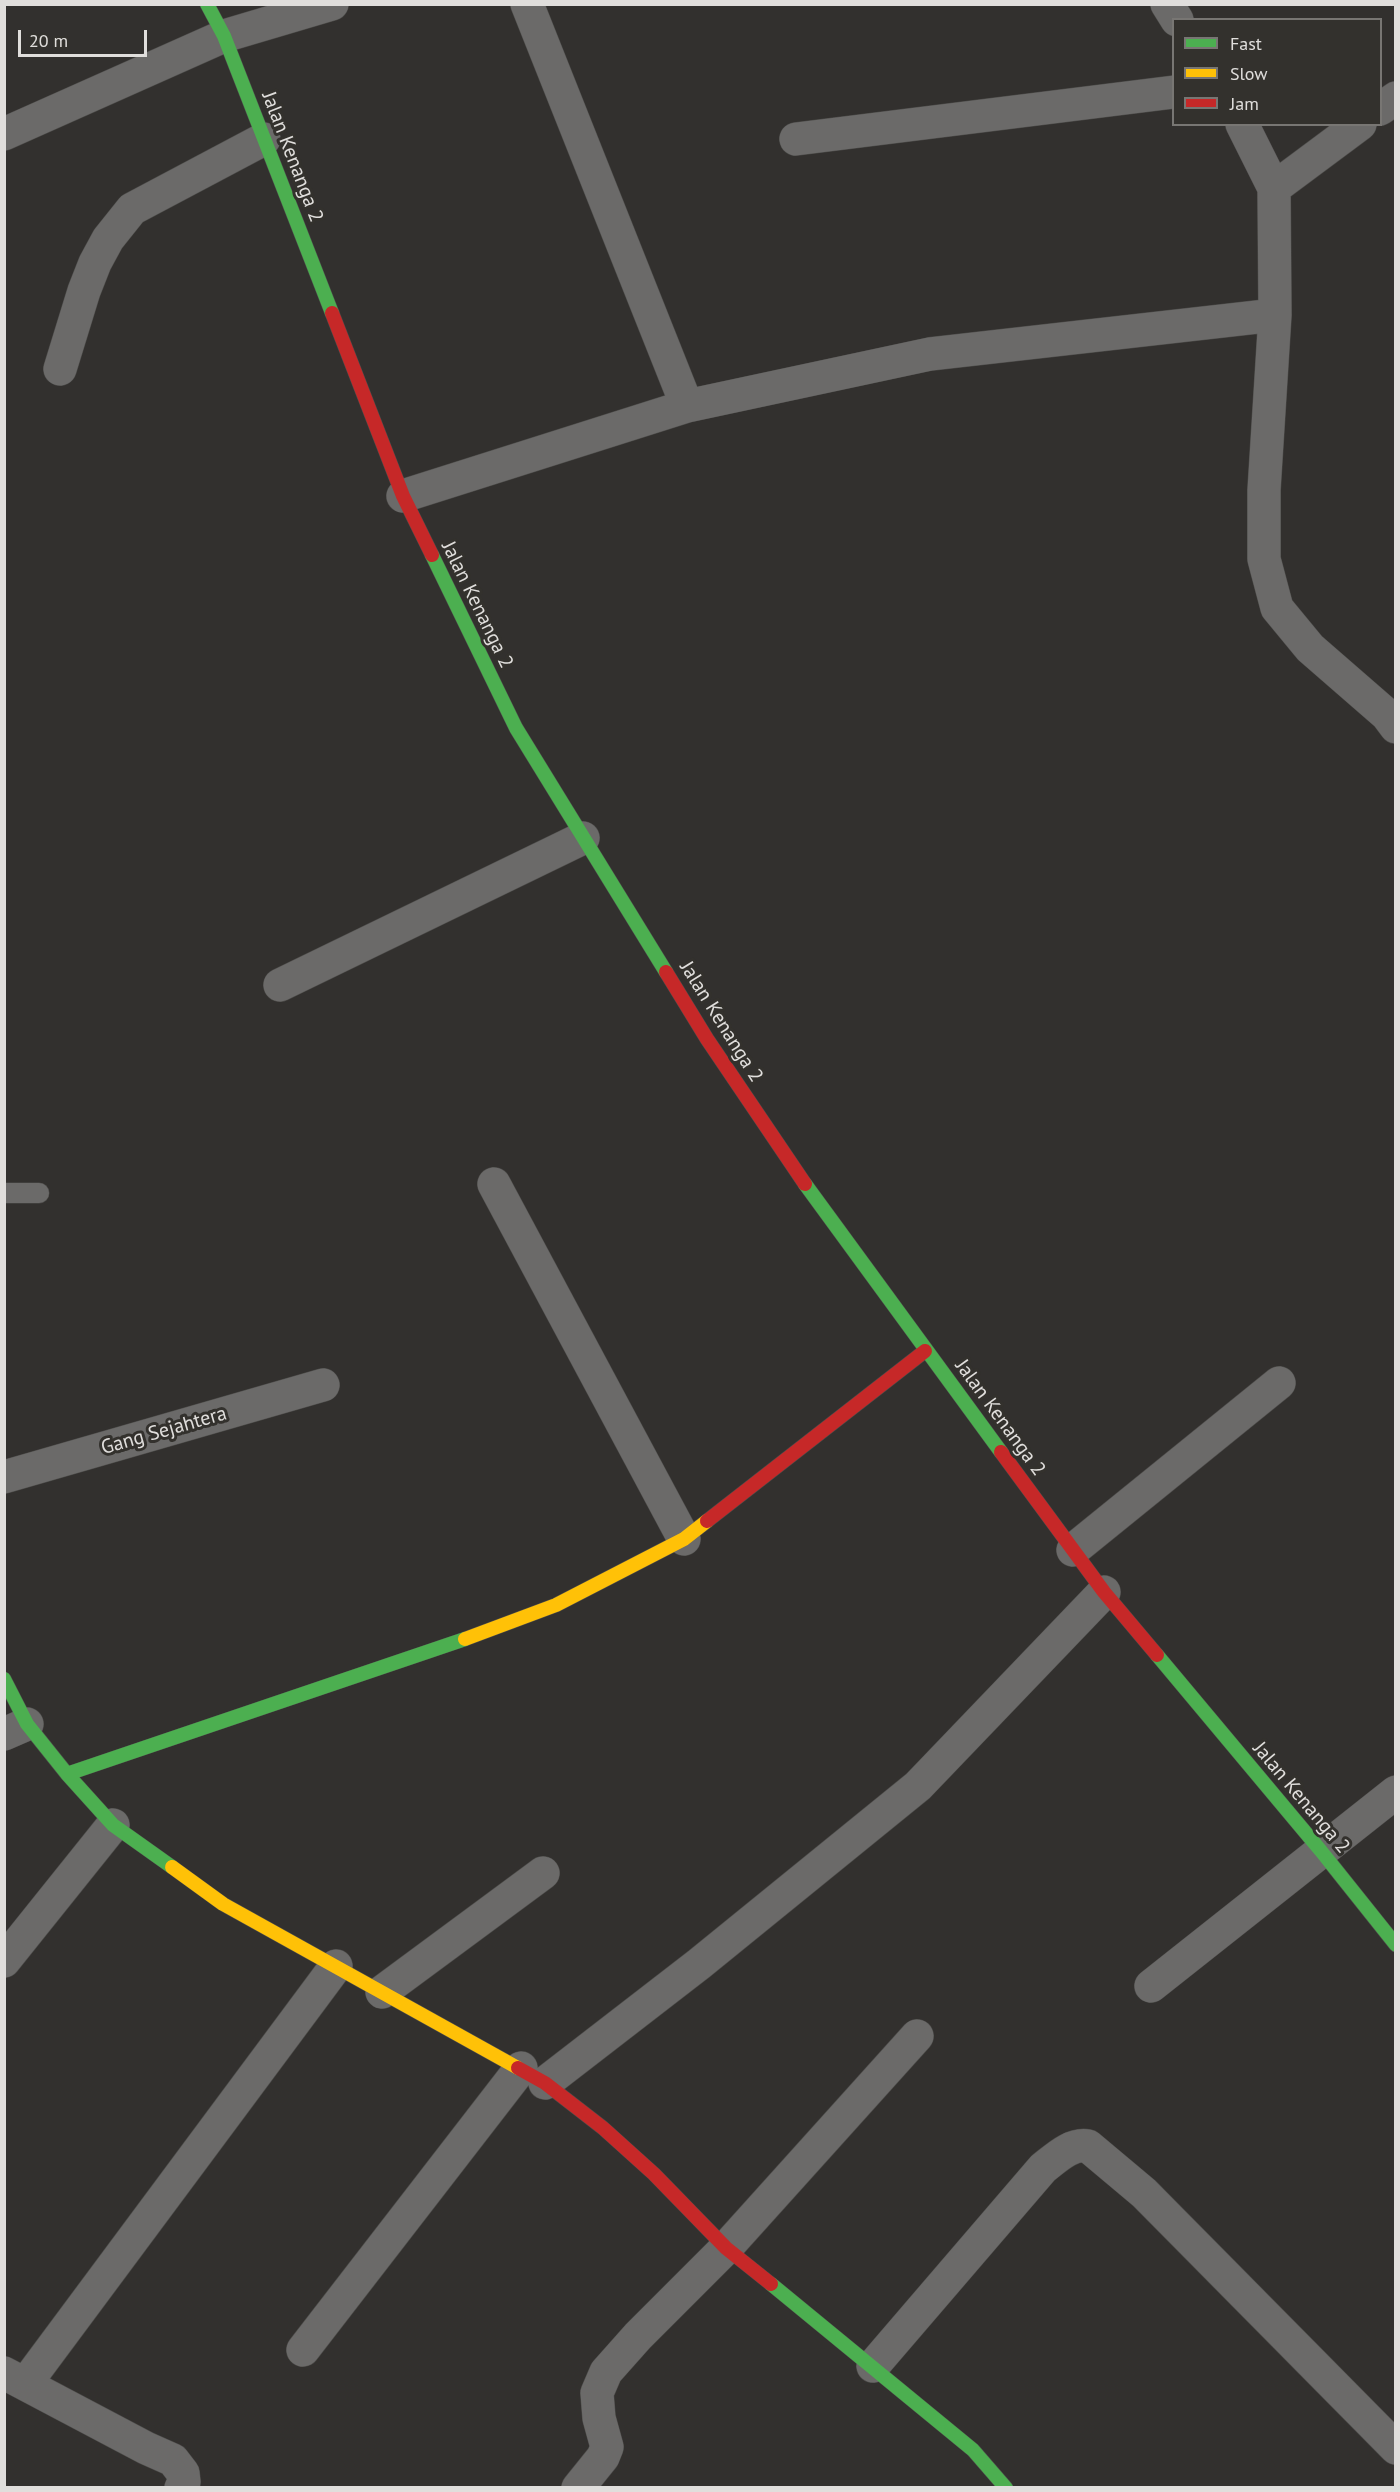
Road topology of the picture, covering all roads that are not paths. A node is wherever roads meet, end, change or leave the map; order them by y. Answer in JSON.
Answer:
{"nodes":[{"id":1,"x":207,"y":4,"type":"edge"},
{"id":2,"x":333,"y":4,"type":"edge"},
{"id":3,"x":527,"y":4,"type":"edge"},
{"id":4,"x":1167,"y":4,"type":"edge"},
{"id":5,"x":1176,"y":18,"type":"edge"},
{"id":6,"x":224,"y":36,"type":"junction"},
{"id":7,"x":1172,"y":92,"type":"edge"},
{"id":8,"x":1395,"y":98,"type":"edge"},
{"id":9,"x":1382,"y":108,"type":"edge"},
{"id":10,"x":1243,"y":126,"type":"edge"},
{"id":11,"x":1357,"y":126,"type":"edge"},
{"id":12,"x":4,"y":134,"type":"edge"},
{"id":13,"x":264,"y":139,"type":"junction"},
{"id":14,"x":796,"y":139,"type":"dead end"},
{"id":15,"x":1274,"y":188,"type":"junction"},
{"id":16,"x":1275,"y":315,"type":"junction"},
{"id":17,"x":60,"y":369,"type":"dead end"},
{"id":18,"x":687,"y":406,"type":"junction"},
{"id":19,"x":403,"y":496,"type":"junction"},
{"id":20,"x":1395,"y":727,"type":"edge"},
{"id":21,"x":584,"y":838,"type":"junction"},
{"id":22,"x":280,"y":985,"type":"dead end"},
{"id":23,"x":494,"y":1184,"type":"dead end"},
{"id":24,"x":4,"y":1193,"type":"edge"},
{"id":25,"x":39,"y":1193,"type":"dead end"},
{"id":26,"x":926,"y":1350,"type":"junction"},
{"id":27,"x":1279,"y":1383,"type":"dead end"},
{"id":28,"x":323,"y":1385,"type":"dead end"},
{"id":29,"x":4,"y":1477,"type":"edge"},
{"id":30,"x":684,"y":1539,"type":"junction"},
{"id":31,"x":1073,"y":1550,"type":"junction"},
{"id":32,"x":1104,"y":1592,"type":"junction"},
{"id":33,"x":4,"y":1679,"type":"edge"},
{"id":34,"x":16,"y":1729,"type":"edge"},
{"id":35,"x":67,"y":1774,"type":"junction"},
{"id":36,"x":1395,"y":1792,"type":"edge"},
{"id":37,"x":113,"y":1825,"type":"junction"},
{"id":38,"x":1321,"y":1851,"type":"junction"},
{"id":39,"x":543,"y":1873,"type":"dead end"},
{"id":40,"x":1395,"y":1945,"type":"edge"},
{"id":41,"x":4,"y":1961,"type":"edge"},
{"id":42,"x":336,"y":1966,"type":"junction"},
{"id":43,"x":1151,"y":1986,"type":"dead end"},
{"id":44,"x":382,"y":1992,"type":"junction"},
{"id":45,"x":917,"y":2036,"type":"dead end"},
{"id":46,"x":533,"y":2076,"type":"junction"},
{"id":47,"x":726,"y":2248,"type":"junction"},
{"id":48,"x":303,"y":2350,"type":"dead end"},
{"id":49,"x":873,"y":2366,"type":"junction"},
{"id":50,"x":15,"y":2378,"type":"edge"},
{"id":51,"x":1395,"y":2448,"type":"edge"},
{"id":52,"x":181,"y":2487,"type":"edge"},
{"id":53,"x":578,"y":2487,"type":"edge"},
{"id":54,"x":1006,"y":2487,"type":"edge"}],
"edges":[{"from":1,"to":6,"type":"main road","name":"Jalan Kenanga 2"},
{"from":2,"to":6,"type":"street"},
{"from":3,"to":18,"type":"street"},
{"from":4,"to":5,"type":"street"},
{"from":6,"to":12,"type":"street"},
{"from":6,"to":13,"type":"main road","name":"Jalan Kenanga 2"},
{"from":7,"to":14,"type":"street"},
{"from":8,"to":9,"type":"street"},
{"from":10,"to":15,"type":"street"},
{"from":11,"to":15,"type":"street"},
{"from":13,"to":17,"type":"street"},
{"from":13,"to":19,"type":"main road","name":"Jalan Kenanga 2"},
{"from":15,"to":16,"type":"street"},
{"from":16,"to":18,"type":"street"},
{"from":16,"to":20,"type":"street"},
{"from":18,"to":19,"type":"street"},
{"from":19,"to":21,"type":"main road","name":"Jalan Kenanga 2"},
{"from":21,"to":22,"type":"street"},
{"from":21,"to":26,"type":"main road","name":"Jalan Kenanga 2"},
{"from":23,"to":30,"type":"street"},
{"from":24,"to":25,"type":"lane"},
{"from":26,"to":30,"type":"main road"},
{"from":26,"to":31,"type":"main road","name":"Jalan Kenanga 2"},
{"from":27,"to":31,"type":"street"},
{"from":28,"to":29,"type":"street","name":"Gang Sejahtera"},
{"from":30,"to":35,"type":"main road"},
{"from":31,"to":32,"type":"main road","name":"Jalan Kenanga 2"},
{"from":32,"to":38,"type":"main road","name":"Jalan Kenanga 2"},
{"from":32,"to":46,"type":"street"},
{"from":33,"to":34,"type":"main road"},
{"from":34,"to":35,"type":"main road"},
{"from":35,"to":37,"type":"main road"},
{"from":36,"to":38,"type":"street"},
{"from":37,"to":41,"type":"street"},
{"from":37,"to":42,"type":"main road"},
{"from":38,"to":40,"type":"main road","name":"Jalan Kenanga 2"},
{"from":38,"to":43,"type":"street"},
{"from":39,"to":44,"type":"street"},
{"from":42,"to":44,"type":"main road"},
{"from":42,"to":50,"type":"street"},
{"from":44,"to":46,"type":"main road"},
{"from":45,"to":47,"type":"street"},
{"from":46,"to":47,"type":"main road"},
{"from":46,"to":48,"type":"street"},
{"from":47,"to":49,"type":"main road"},
{"from":47,"to":53,"type":"street"},
{"from":49,"to":51,"type":"street"},
{"from":49,"to":54,"type":"main road"},
{"from":50,"to":52,"type":"street"}]}
